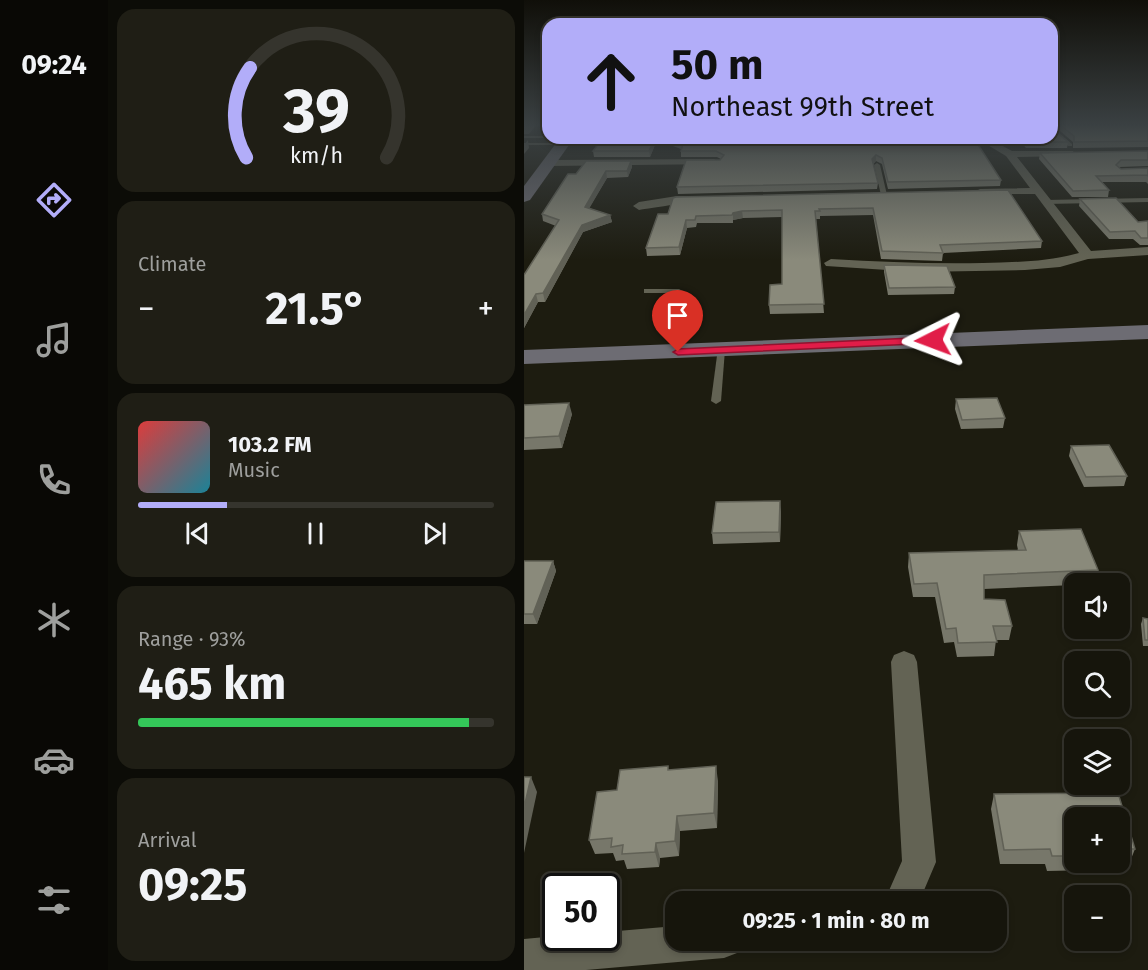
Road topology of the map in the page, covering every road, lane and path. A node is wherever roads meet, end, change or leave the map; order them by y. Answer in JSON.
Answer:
{"nodes":[{"id":1,"x":543,"y":169,"type":"edge"},
{"id":2,"x":878,"y":169,"type":"edge"},
{"id":3,"x":1021,"y":169,"type":"edge"},
{"id":4,"x":530,"y":182,"type":"edge"},
{"id":5,"x":1142,"y":189,"type":"edge"},
{"id":6,"x":1037,"y":191,"type":"junction"},
{"id":7,"x":963,"y":193,"type":"edge"},
{"id":8,"x":884,"y":195,"type":"edge"},
{"id":9,"x":524,"y":196,"type":"edge"},
{"id":10,"x":711,"y":198,"type":"edge"},
{"id":11,"x":1148,"y":199,"type":"edge"},
{"id":12,"x":1046,"y":203,"type":"junction"},
{"id":13,"x":638,"y":206,"type":"dead end"},
{"id":14,"x":1148,"y":251,"type":"edge"},
{"id":15,"x":1087,"y":255,"type":"junction"},
{"id":16,"x":831,"y":263,"type":"dead end"},
{"id":17,"x":647,"y":291,"type":"dead end"},
{"id":18,"x":1148,"y":332,"type":"edge"},
{"id":19,"x":721,"y":350,"type":"junction"},
{"id":20,"x":678,"y":352,"type":"junction"},
{"id":21,"x":524,"y":357,"type":"edge"},
{"id":22,"x":716,"y":401,"type":"dead end"},
{"id":23,"x":904,"y":662,"type":"dead end"},
{"id":24,"x":906,"y":891,"type":"edge"},
{"id":25,"x":665,"y":945,"type":"edge"},
{"id":26,"x":524,"y":957,"type":"edge"}],
"edges":[{"from":1,"to":4,"type":"main road"},
{"from":2,"to":8,"type":"lane"},
{"from":3,"to":6,"type":"street"},
{"from":4,"to":9,"type":"main road"},
{"from":5,"to":11,"type":"lane"},
{"from":6,"to":7,"type":"street"},
{"from":6,"to":12,"type":"street"},
{"from":10,"to":13,"type":"street"},
{"from":11,"to":12,"type":"lane"},
{"from":12,"to":15,"type":"street"},
{"from":14,"to":15,"type":"street"},
{"from":15,"to":16,"type":"street"},
{"from":17,"to":20,"type":"lane"},
{"from":18,"to":19,"type":"main road"},
{"from":19,"to":20,"type":"main road"},
{"from":19,"to":22,"type":"lane"},
{"from":20,"to":21,"type":"main road"},
{"from":23,"to":24,"type":"street"},
{"from":25,"to":26,"type":"street"}]}
